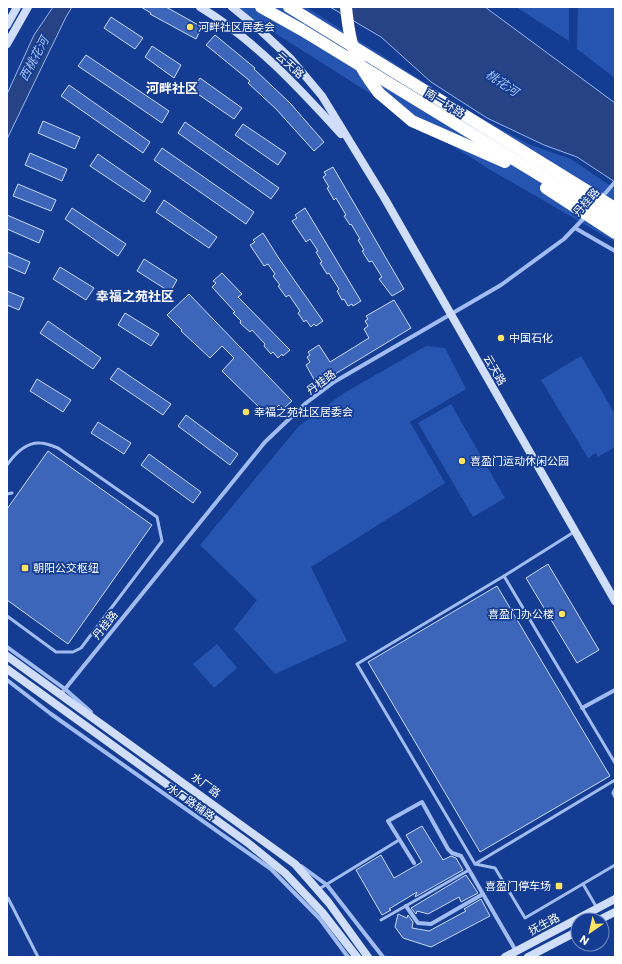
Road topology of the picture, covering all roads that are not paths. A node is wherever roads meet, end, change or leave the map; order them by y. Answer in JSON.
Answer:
{"nodes":[{"id":1,"x":17,"y":7,"type":"edge"},
{"id":2,"x":28,"y":7,"type":"edge"},
{"id":3,"x":200,"y":7,"type":"edge"},
{"id":4,"x":232,"y":7,"type":"edge"},
{"id":5,"x":261,"y":7,"type":"edge"},
{"id":6,"x":289,"y":7,"type":"edge"},
{"id":7,"x":346,"y":7,"type":"edge"},
{"id":8,"x":7,"y":25,"type":"edge"},
{"id":9,"x":7,"y":44,"type":"edge"},
{"id":10,"x":355,"y":150,"type":"junction"},
{"id":11,"x":615,"y":182,"type":"edge"},
{"id":12,"x":615,"y":208,"type":"edge"},
{"id":13,"x":615,"y":221,"type":"edge"},
{"id":14,"x":575,"y":228,"type":"junction"},
{"id":15,"x":615,"y":233,"type":"edge"},
{"id":16,"x":615,"y":251,"type":"edge"},
{"id":17,"x":451,"y":314,"type":"junction"},
{"id":18,"x":7,"y":466,"type":"edge"},
{"id":19,"x":12,"y":493,"type":"dead end"},
{"id":20,"x":7,"y":494,"type":"edge"},
{"id":21,"x":575,"y":531,"type":"junction"},
{"id":22,"x":504,"y":576,"type":"junction"},
{"id":23,"x":615,"y":601,"type":"edge"},
{"id":24,"x":7,"y":616,"type":"edge"},
{"id":25,"x":7,"y":647,"type":"edge"},
{"id":26,"x":7,"y":656,"type":"edge"},
{"id":27,"x":7,"y":669,"type":"edge"},
{"id":28,"x":7,"y":680,"type":"edge"},
{"id":29,"x":615,"y":690,"type":"edge"},
{"id":30,"x":63,"y":692,"type":"junction"},
{"id":31,"x":582,"y":708,"type":"junction"},
{"id":32,"x":154,"y":762,"type":"junction"},
{"id":33,"x":615,"y":763,"type":"edge"},
{"id":34,"x":615,"y":780,"type":"edge"},
{"id":35,"x":615,"y":789,"type":"edge"},
{"id":36,"x":615,"y":797,"type":"edge"},
{"id":37,"x":400,"y":840,"type":"junction"},
{"id":38,"x":414,"y":863,"type":"dead end"},
{"id":39,"x":475,"y":864,"type":"junction"},
{"id":40,"x":615,"y":866,"type":"edge"},
{"id":41,"x":469,"y":870,"type":"junction"},
{"id":42,"x":583,"y":884,"type":"junction"},
{"id":43,"x":326,"y":885,"type":"junction"},
{"id":44,"x":318,"y":890,"type":"junction"},
{"id":45,"x":483,"y":894,"type":"junction"},
{"id":46,"x":8,"y":898,"type":"dead end"},
{"id":47,"x":615,"y":899,"type":"edge"},
{"id":48,"x":406,"y":906,"type":"junction"},
{"id":49,"x":597,"y":908,"type":"junction"},
{"id":50,"x":382,"y":920,"type":"dead end"},
{"id":51,"x":570,"y":935,"type":"edge"},
{"id":52,"x":516,"y":951,"type":"junction"},
{"id":53,"x":38,"y":957,"type":"edge"},
{"id":54,"x":348,"y":957,"type":"edge"},
{"id":55,"x":357,"y":957,"type":"edge"},
{"id":56,"x":368,"y":957,"type":"edge"},
{"id":57,"x":383,"y":957,"type":"edge"},
{"id":58,"x":505,"y":957,"type":"edge"},
{"id":59,"x":528,"y":957,"type":"edge"}],
"edges":[{"from":1,"to":8,"type":"street"},
{"from":2,"to":9,"type":"street"},
{"from":3,"to":10,"type":"street","name":"云天路"},
{"from":4,"to":10,"type":"street","name":"云天路"},
{"from":5,"to":13,"type":"highway","name":"南一环路","bridge":true},
{"from":6,"to":12,"type":"highway","name":"南一环路","bridge":true},
{"from":7,"to":15,"type":"highway","bridge":true},
{"from":10,"to":17,"type":"street","name":"云天路"},
{"from":11,"to":14,"type":"street","name":"丹桂路"},
{"from":14,"to":16,"type":"street"},
{"from":14,"to":17,"type":"street","name":"丹桂路"},
{"from":17,"to":21,"type":"street","name":"云天路"},
{"from":17,"to":30,"type":"street","name":"丹桂路"},
{"from":18,"to":24,"type":"lane"},
{"from":19,"to":20,"type":"lane"},
{"from":21,"to":22,"type":"lane"},
{"from":21,"to":23,"type":"street","name":"云天路"},
{"from":22,"to":31,"type":"lane"},
{"from":22,"to":39,"type":"lane"},
{"from":25,"to":30,"type":"street"},
{"from":26,"to":30,"type":"street","name":"水厂路"},
{"from":27,"to":55,"type":"street","name":"水厂路"},
{"from":28,"to":54,"type":"street","name":"水厂路辅路"},
{"from":29,"to":31,"type":"street"},
{"from":30,"to":32,"type":"street","name":"水厂路"},
{"from":31,"to":33,"type":"lane"},
{"from":32,"to":43,"type":"street","name":"水厂路辅路"},
{"from":32,"to":44,"type":"street","name":"水厂路"},
{"from":34,"to":39,"type":"lane"},
{"from":35,"to":36,"type":"lane"},
{"from":37,"to":38,"type":"street"},
{"from":37,"to":41,"type":"street"},
{"from":37,"to":43,"type":"lane"},
{"from":39,"to":42,"type":"lane"},
{"from":40,"to":42,"type":"lane"},
{"from":41,"to":45,"type":"street"},
{"from":41,"to":48,"type":"lane"},
{"from":42,"to":49,"type":"lane"},
{"from":43,"to":44,"type":"lane"},
{"from":43,"to":57,"type":"street","name":"水厂路辅路"},
{"from":44,"to":56,"type":"street","name":"水厂路"},
{"from":45,"to":48,"type":"street"},
{"from":45,"to":52,"type":"street"},
{"from":46,"to":53,"type":"lane"},
{"from":47,"to":49,"type":"street","name":"抚生路"},
{"from":48,"to":50,"type":"lane"},
{"from":49,"to":52,"type":"street","name":"抚生路"},
{"from":51,"to":59,"type":"street","name":"抚生路"},
{"from":52,"to":58,"type":"street","name":"抚生路"}]}
